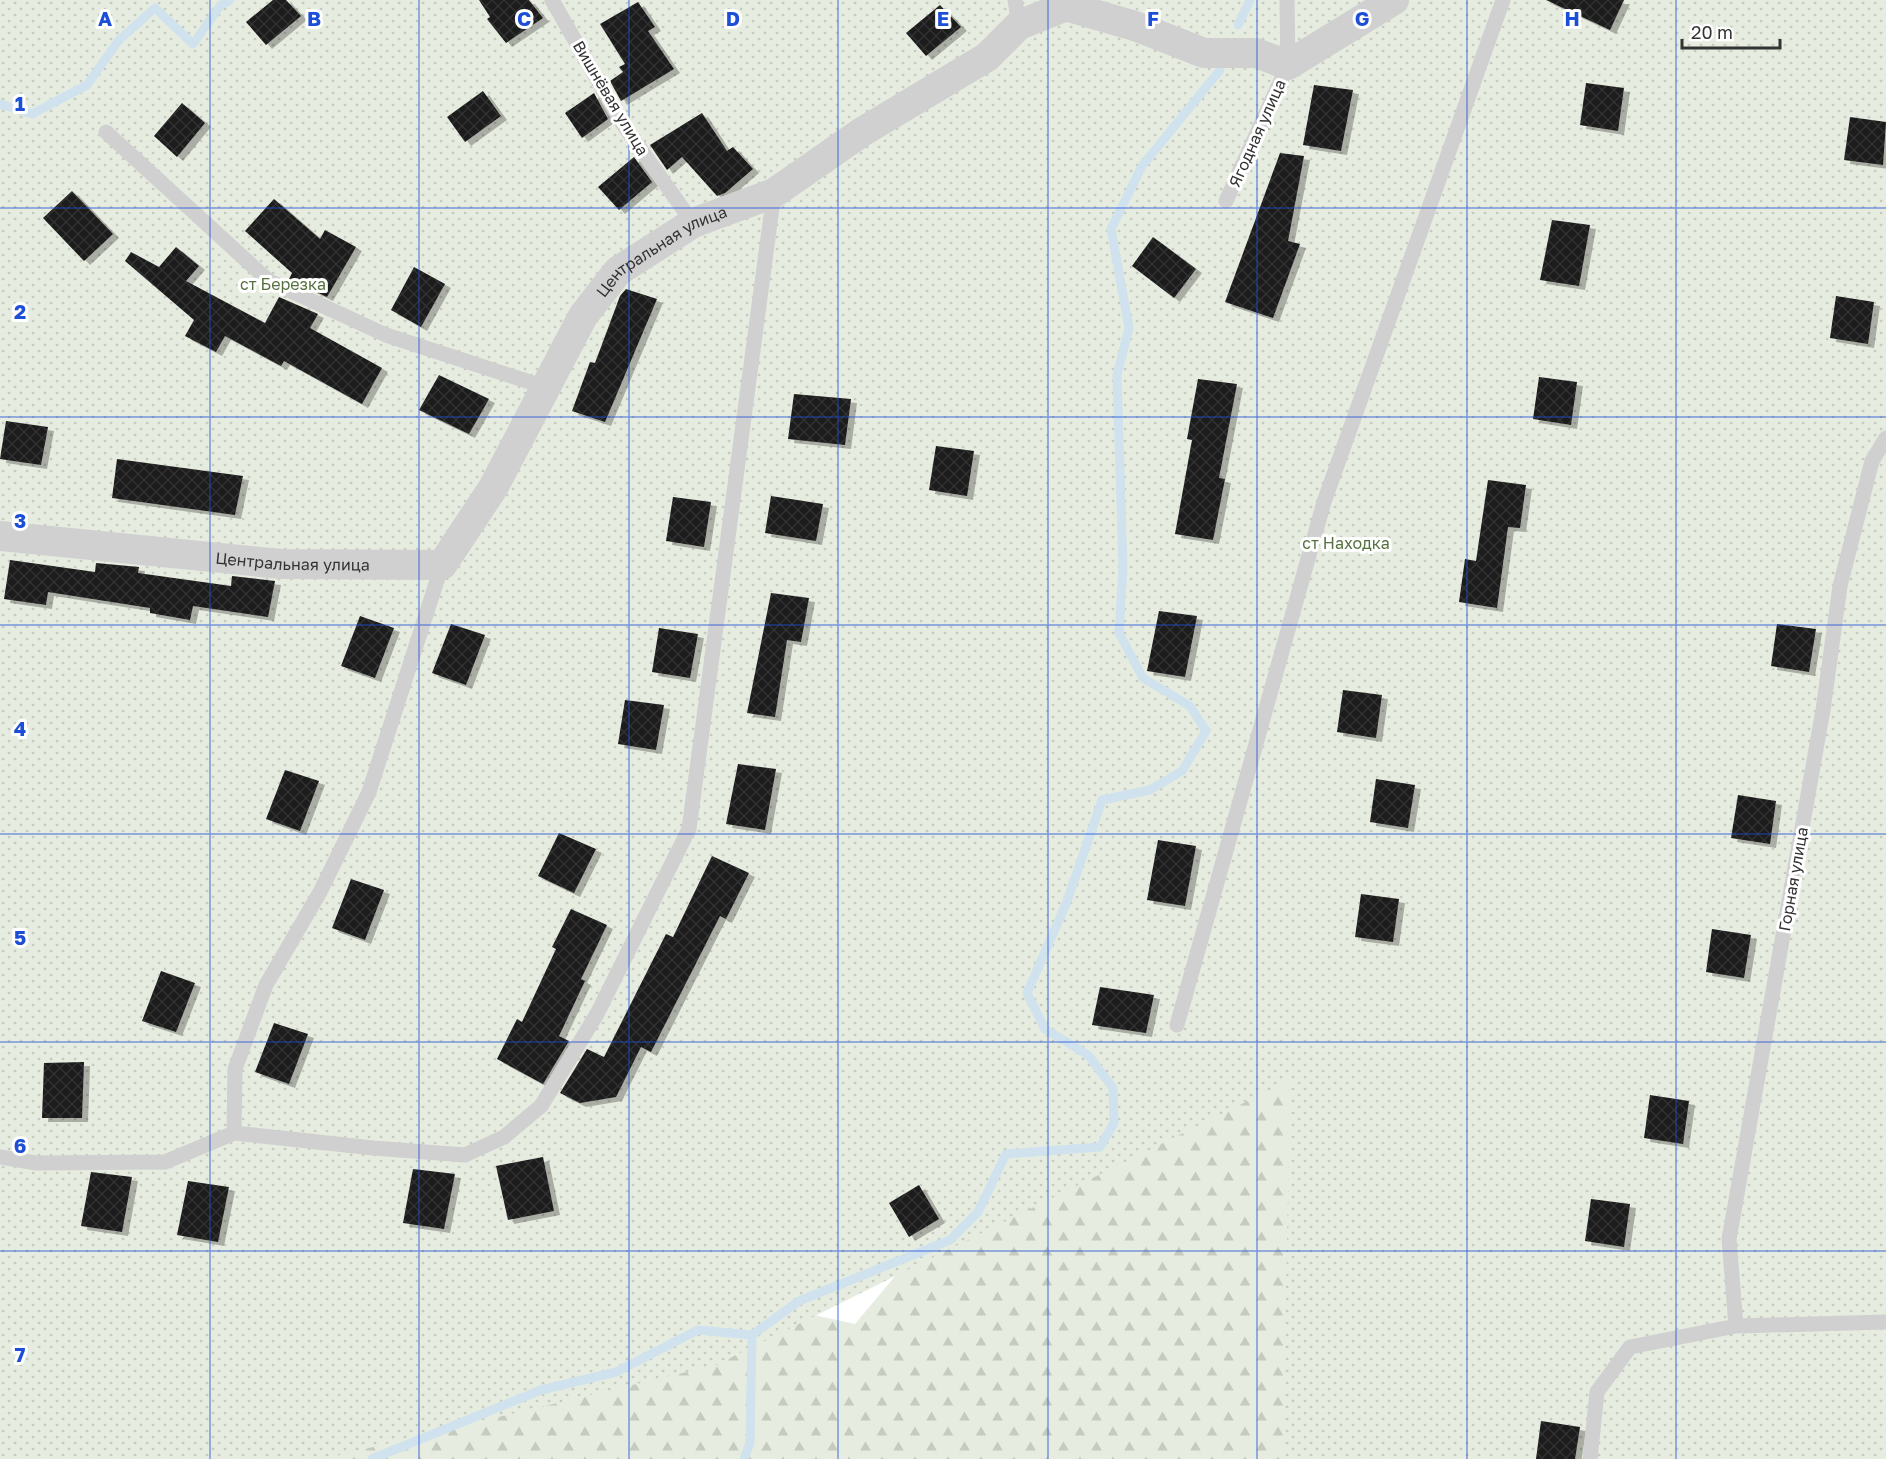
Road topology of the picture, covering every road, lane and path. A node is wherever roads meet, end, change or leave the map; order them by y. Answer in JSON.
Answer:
{"nodes":[{"id":1,"x":552,"y":0,"type":"edge"},
{"id":2,"x":1287,"y":0,"type":"edge"},
{"id":3,"x":1394,"y":0,"type":"edge"},
{"id":4,"x":1503,"y":0,"type":"edge"},
{"id":5,"x":1017,"y":12,"type":"edge"},
{"id":6,"x":1288,"y":65,"type":"junction"},
{"id":7,"x":106,"y":132,"type":"dead end"},
{"id":8,"x":774,"y":193,"type":"junction"},
{"id":9,"x":1226,"y":201,"type":"dead end"},
{"id":10,"x":693,"y":223,"type":"junction"},
{"id":11,"x":545,"y":387,"type":"junction"},
{"id":12,"x":1886,"y":438,"type":"edge"},
{"id":13,"x":0,"y":536,"type":"edge"},
{"id":14,"x":442,"y":565,"type":"junction"},
{"id":15,"x":1177,"y":1025,"type":"dead end"},
{"id":16,"x":234,"y":1133,"type":"junction"},
{"id":17,"x":0,"y":1157,"type":"edge"},
{"id":18,"x":1886,"y":1322,"type":"edge"},
{"id":19,"x":1736,"y":1326,"type":"junction"},
{"id":20,"x":1590,"y":1459,"type":"edge"}],
"edges":[{"from":1,"to":10,"type":"lane","name":"Вишнёвая улица"},
{"from":2,"to":6,"type":"lane"},
{"from":3,"to":6,"type":"street"},
{"from":4,"to":15,"type":"lane"},
{"from":5,"to":6,"type":"street","name":"Центральная улица"},
{"from":5,"to":8,"type":"street","name":"Центральная улица"},
{"from":6,"to":9,"type":"lane","name":"Ягодная улица"},
{"from":7,"to":11,"type":"lane"},
{"from":8,"to":10,"type":"street","name":"Центральная улица"},
{"from":8,"to":16,"type":"lane"},
{"from":10,"to":11,"type":"street","name":"Центральная улица"},
{"from":11,"to":14,"type":"street","name":"Центральная улица"},
{"from":12,"to":19,"type":"lane","name":"Горная улица"},
{"from":13,"to":14,"type":"street","name":"Центральная улица"},
{"from":14,"to":16,"type":"lane"},
{"from":16,"to":17,"type":"lane"},
{"from":18,"to":19,"type":"lane"},
{"from":19,"to":20,"type":"lane"}]}
